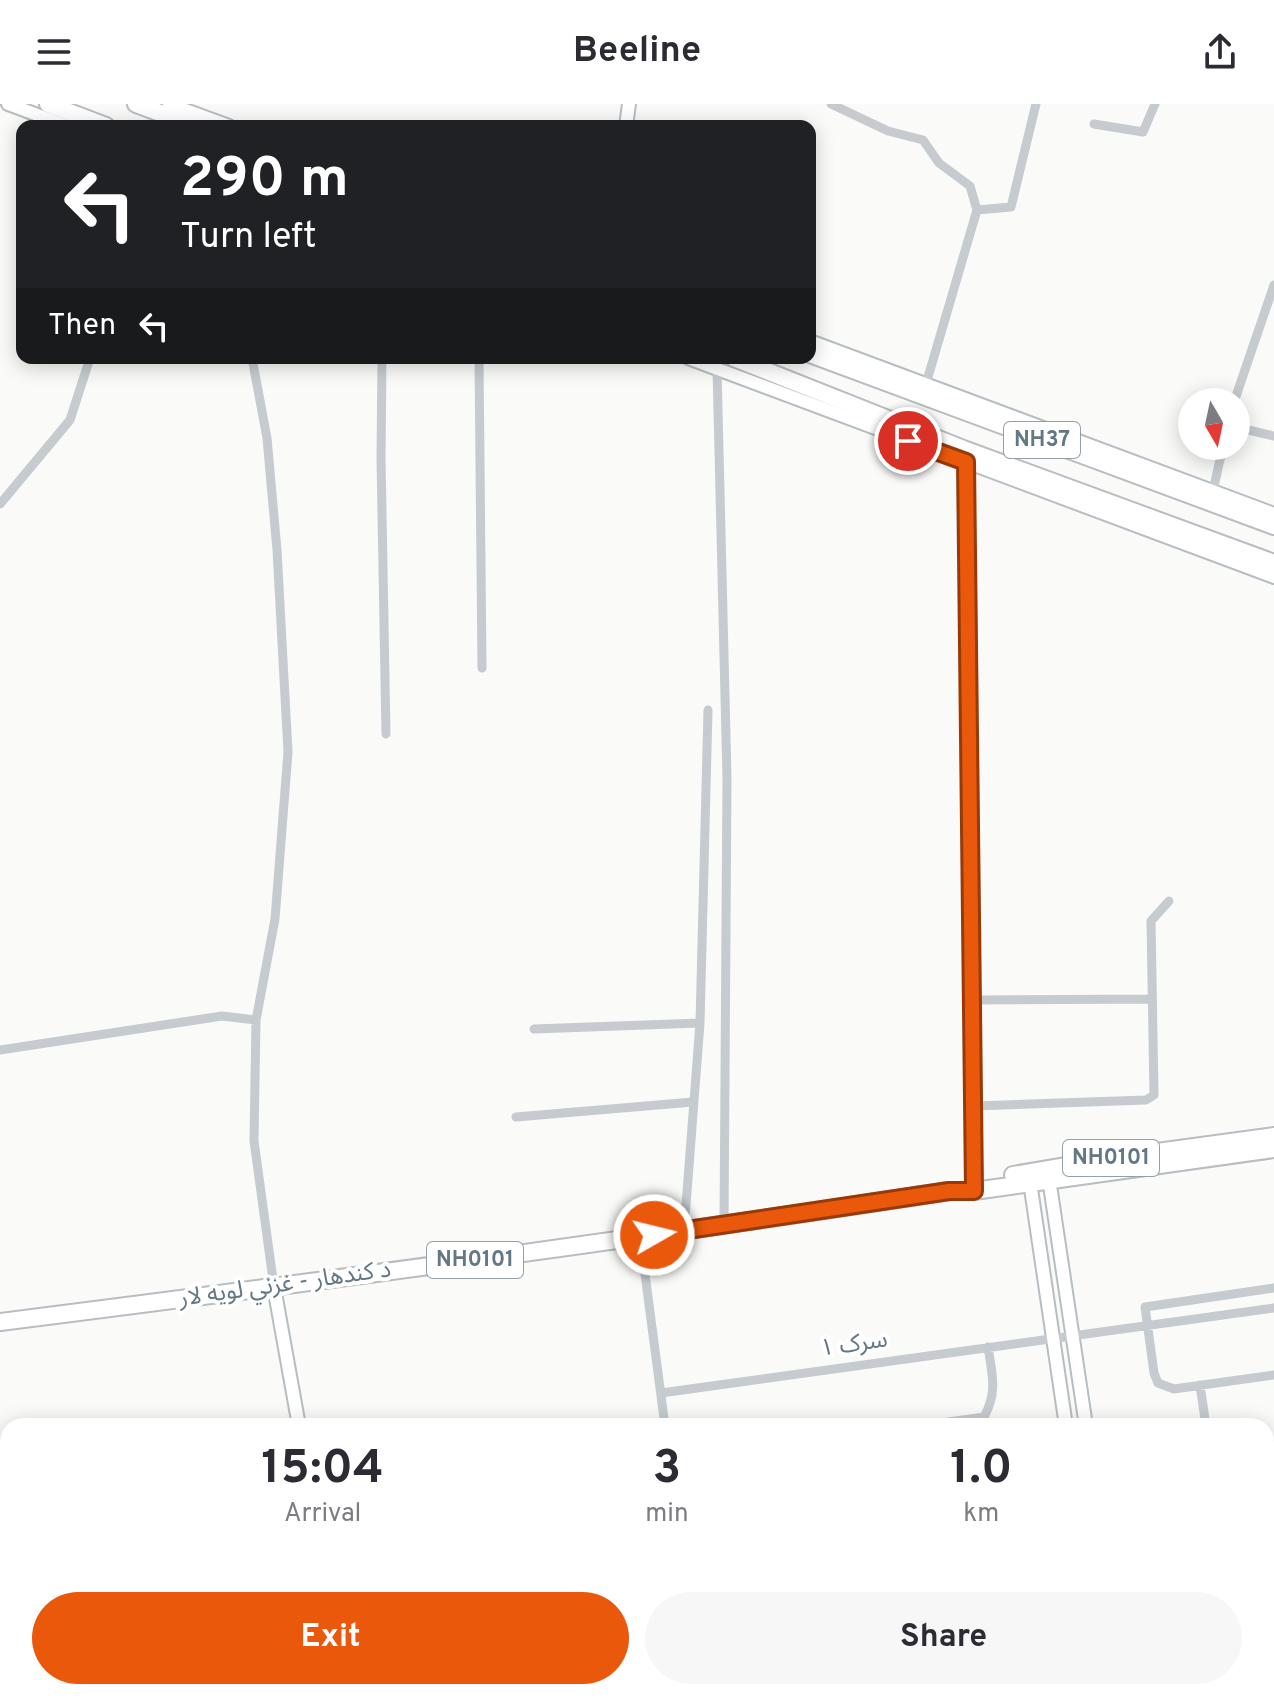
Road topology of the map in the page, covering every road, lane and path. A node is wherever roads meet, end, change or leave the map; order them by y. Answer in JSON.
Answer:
{"nodes":[{"id":1,"x":8,"y":104,"type":"edge"},
{"id":2,"x":48,"y":104,"type":"edge"},
{"id":3,"x":136,"y":104,"type":"edge"},
{"id":4,"x":169,"y":104,"type":"edge"},
{"id":5,"x":831,"y":104,"type":"edge"},
{"id":6,"x":1036,"y":104,"type":"edge"},
{"id":7,"x":1155,"y":104,"type":"edge"},
{"id":8,"x":202,"y":116,"type":"edge"},
{"id":9,"x":51,"y":120,"type":"edge"},
{"id":10,"x":90,"y":120,"type":"edge"},
{"id":11,"x":1094,"y":124,"type":"dead end"},
{"id":12,"x":977,"y":210,"type":"junction"},
{"id":13,"x":1273,"y":290,"type":"edge"},
{"id":14,"x":816,"y":343,"type":"edge"},
{"id":15,"x":816,"y":356,"type":"edge"},
{"id":16,"x":88,"y":364,"type":"edge"},
{"id":17,"x":253,"y":364,"type":"edge"},
{"id":18,"x":382,"y":364,"type":"edge"},
{"id":19,"x":479,"y":364,"type":"edge"},
{"id":20,"x":704,"y":364,"type":"edge"},
{"id":21,"x":749,"y":364,"type":"edge"},
{"id":22,"x":717,"y":369,"type":"junction"},
{"id":23,"x":926,"y":384,"type":"junction"},
{"id":24,"x":1239,"y":388,"type":"edge"},
{"id":25,"x":1250,"y":430,"type":"edge"},
{"id":26,"x":1274,"y":436,"type":"edge"},
{"id":27,"x":1220,"y":460,"type":"edge"},
{"id":28,"x":966,"y":462,"type":"junction"},
{"id":29,"x":1213,"y":491,"type":"junction"},
{"id":30,"x":0,"y":504,"type":"edge"},
{"id":31,"x":1274,"y":514,"type":"edge"},
{"id":32,"x":1274,"y":526,"type":"edge"},
{"id":33,"x":1274,"y":563,"type":"edge"},
{"id":34,"x":1274,"y":577,"type":"edge"},
{"id":35,"x":482,"y":668,"type":"dead end"},
{"id":36,"x":708,"y":710,"type":"dead end"},
{"id":37,"x":386,"y":734,"type":"dead end"},
{"id":38,"x":1169,"y":901,"type":"dead end"},
{"id":39,"x":1152,"y":999,"type":"junction"},
{"id":40,"x":973,"y":1000,"type":"junction"},
{"id":41,"x":256,"y":1020,"type":"junction"},
{"id":42,"x":700,"y":1023,"type":"junction"},
{"id":43,"x":534,"y":1029,"type":"dead end"},
{"id":44,"x":0,"y":1050,"type":"edge"},
{"id":45,"x":693,"y":1102,"type":"junction"},
{"id":46,"x":974,"y":1106,"type":"junction"},
{"id":47,"x":516,"y":1117,"type":"dead end"},
{"id":48,"x":1274,"y":1136,"type":"edge"},
{"id":49,"x":1274,"y":1149,"type":"edge"},
{"id":50,"x":1048,"y":1175,"type":"junction"},
{"id":51,"x":1030,"y":1178,"type":"junction"},
{"id":52,"x":974,"y":1186,"type":"junction"},
{"id":53,"x":724,"y":1226,"type":"junction"},
{"id":54,"x":684,"y":1231,"type":"junction"},
{"id":55,"x":645,"y":1274,"type":"dead end"},
{"id":56,"x":274,"y":1287,"type":"junction"},
{"id":57,"x":1274,"y":1288,"type":"edge"},
{"id":58,"x":1274,"y":1308,"type":"edge"},
{"id":59,"x":0,"y":1322,"type":"edge"},
{"id":60,"x":1147,"y":1326,"type":"junction"},
{"id":61,"x":1073,"y":1336,"type":"junction"},
{"id":62,"x":1053,"y":1338,"type":"junction"},
{"id":63,"x":988,"y":1347,"type":"junction"},
{"id":64,"x":1274,"y":1375,"type":"edge"},
{"id":65,"x":1200,"y":1385,"type":"junction"},
{"id":66,"x":661,"y":1393,"type":"junction"},
{"id":67,"x":298,"y":1418,"type":"edge"},
{"id":68,"x":664,"y":1418,"type":"edge"},
{"id":69,"x":982,"y":1418,"type":"edge"},
{"id":70,"x":1065,"y":1418,"type":"edge"},
{"id":71,"x":1085,"y":1418,"type":"edge"},
{"id":72,"x":1205,"y":1418,"type":"edge"}],
"edges":[{"from":1,"to":9,"type":"street"},
{"from":2,"to":10,"type":"highway"},
{"from":3,"to":8,"type":"highway"},
{"from":4,"to":8,"type":"street"},
{"from":5,"to":12,"type":"street"},
{"from":6,"to":12,"type":"street"},
{"from":7,"to":11,"type":"street"},
{"from":12,"to":23,"type":"street"},
{"from":13,"to":24,"type":"street"},
{"from":14,"to":23,"type":"street"},
{"from":15,"to":32,"type":"highway","number":"NH37"},
{"from":16,"to":30,"type":"street"},
{"from":17,"to":41,"type":"street"},
{"from":18,"to":37,"type":"street"},
{"from":19,"to":35,"type":"street"},
{"from":20,"to":22,"type":"street"},
{"from":21,"to":33,"type":"highway","number":"NH37"},
{"from":22,"to":28,"type":"street"},
{"from":22,"to":53,"type":"street"},
{"from":23,"to":29,"type":"street"},
{"from":25,"to":26,"type":"street"},
{"from":27,"to":29,"type":"street"},
{"from":28,"to":34,"type":"street"},
{"from":28,"to":40,"type":"street"},
{"from":29,"to":31,"type":"street"},
{"from":36,"to":42,"type":"street"},
{"from":38,"to":39,"type":"street"},
{"from":39,"to":40,"type":"street"},
{"from":39,"to":46,"type":"street"},
{"from":40,"to":46,"type":"street"},
{"from":41,"to":44,"type":"street"},
{"from":41,"to":56,"type":"street"},
{"from":42,"to":43,"type":"street"},
{"from":42,"to":45,"type":"street"},
{"from":45,"to":47,"type":"street"},
{"from":45,"to":54,"type":"street"},
{"from":46,"to":52,"type":"street"},
{"from":48,"to":50,"type":"highway","name":"د کندهار - غزني لويه لار","number":"NH0101"},
{"from":49,"to":50,"type":"highway","name":"د کندهار - غزني لويه لار","number":"NH0101"},
{"from":50,"to":51,"type":"highway","name":"د کندهار - غزني لويه لار","number":"NH0101"},
{"from":50,"to":61,"type":"street"},
{"from":51,"to":52,"type":"highway","name":"د کندهار - غزني لويه لار","number":"NH0101"},
{"from":51,"to":62,"type":"street"},
{"from":52,"to":53,"type":"highway","name":"د کندهار - غزني لويه لار","number":"NH0101"},
{"from":53,"to":54,"type":"highway","name":"د کندهار - غزني لويه لار","number":"NH0101"},
{"from":54,"to":56,"type":"highway","name":"د کندهار - غزني لويه لار","number":"NH0101"},
{"from":55,"to":66,"type":"street"},
{"from":56,"to":59,"type":"highway","name":"د کندهار - غزني لويه لار","number":"NH0101"},
{"from":56,"to":67,"type":"street"},
{"from":57,"to":60,"type":"street"},
{"from":58,"to":60,"type":"street","name":"سرک ۱"},
{"from":60,"to":61,"type":"street","name":"سرک ۱"},
{"from":60,"to":65,"type":"street"},
{"from":61,"to":62,"type":"street","name":"سرک ۱"},
{"from":61,"to":71,"type":"street"},
{"from":62,"to":63,"type":"street","name":"سرک ۱"},
{"from":62,"to":70,"type":"street"},
{"from":63,"to":66,"type":"street","name":"سرک ۱"},
{"from":63,"to":69,"type":"street"},
{"from":64,"to":65,"type":"street"},
{"from":65,"to":72,"type":"street"},
{"from":66,"to":68,"type":"street"}]}
